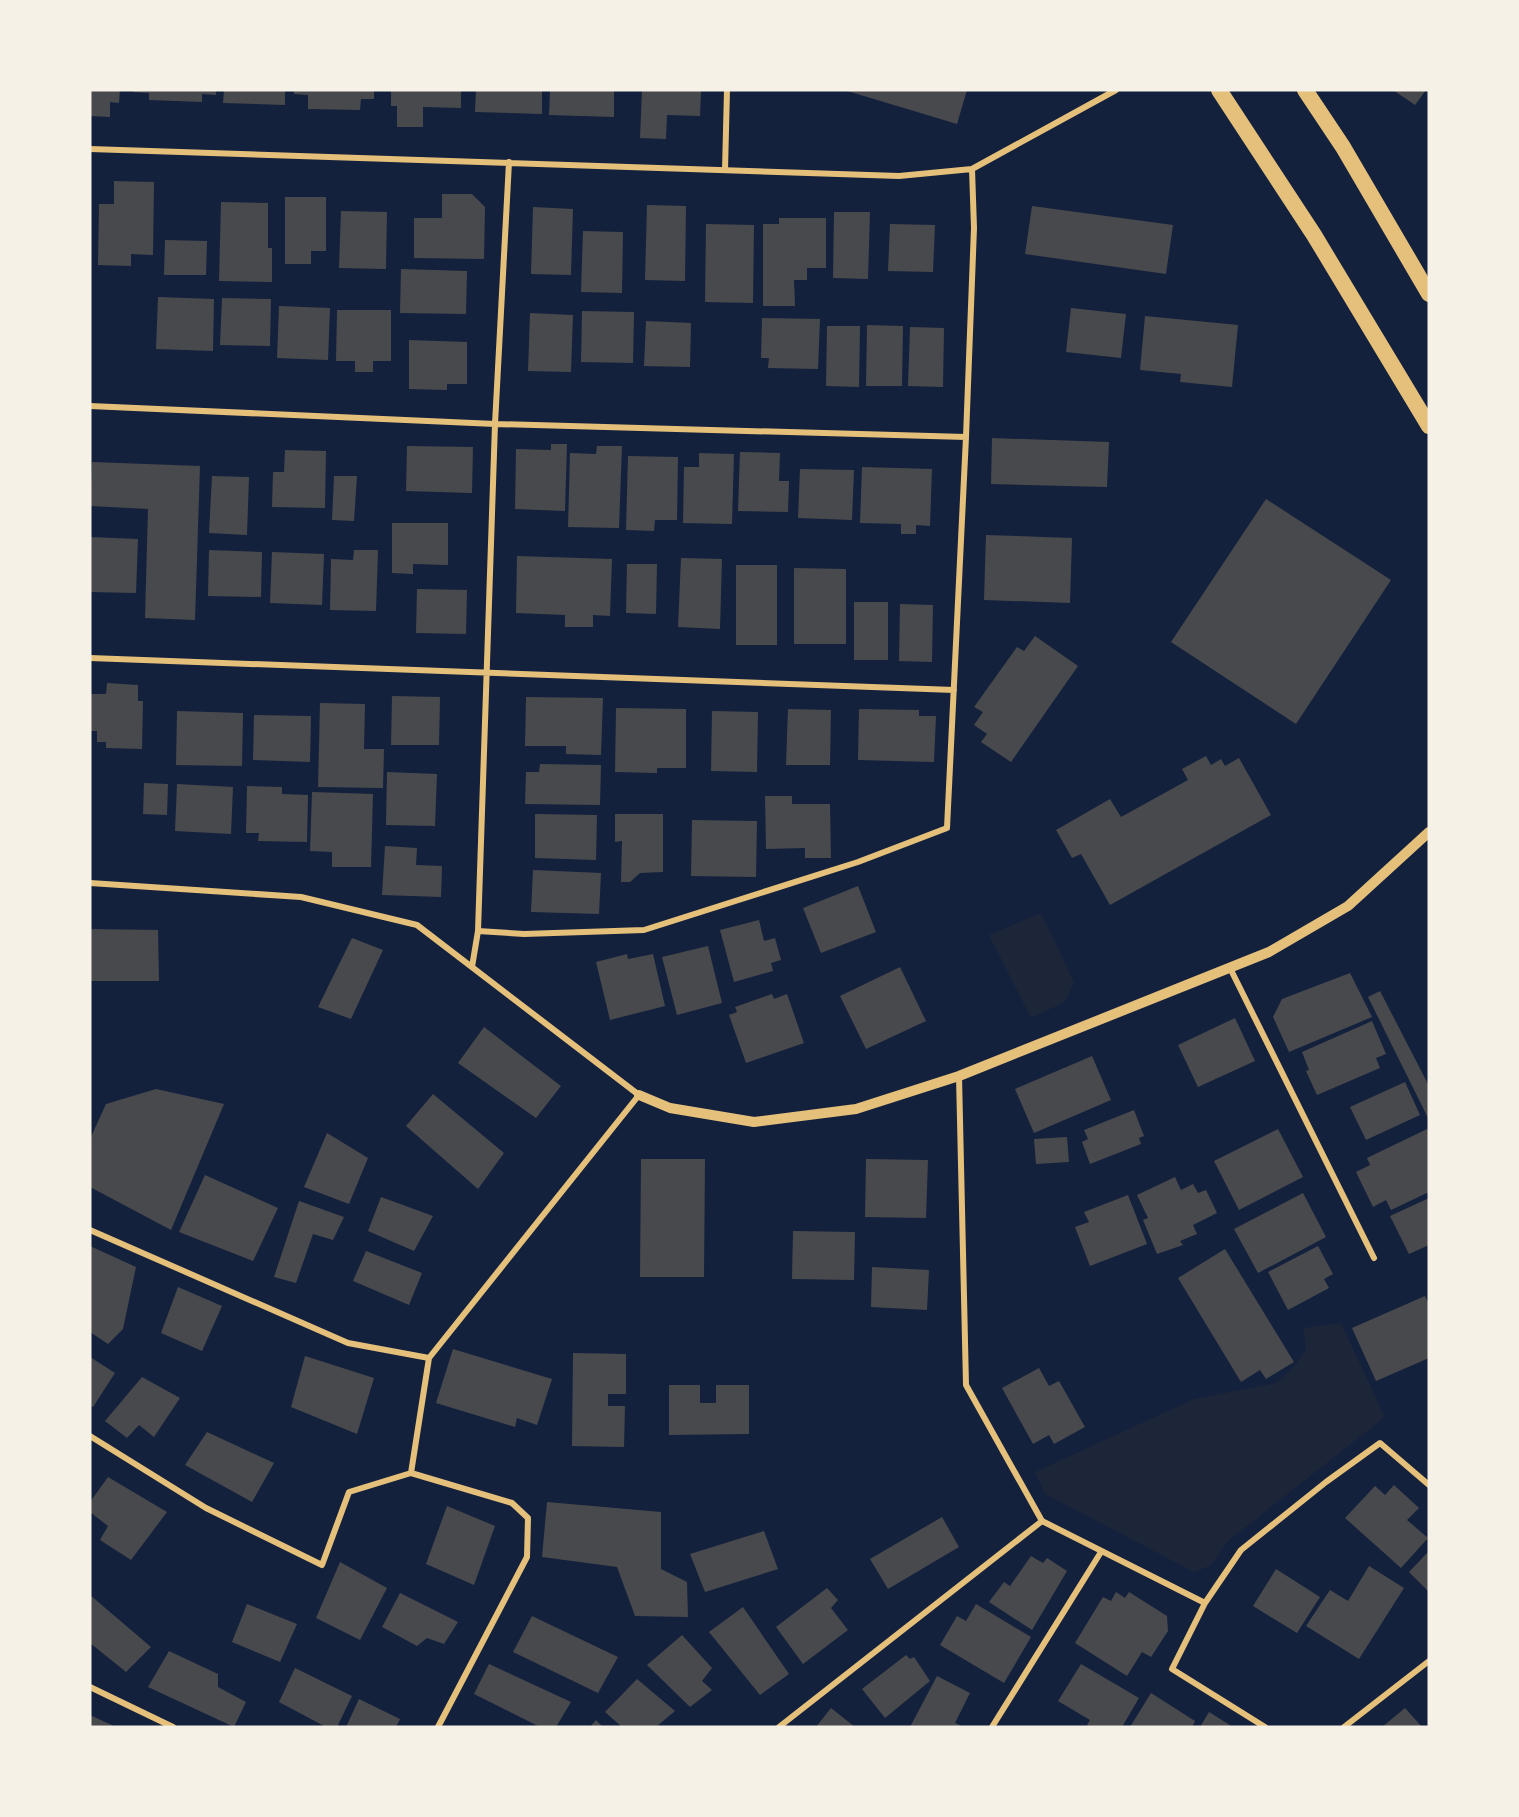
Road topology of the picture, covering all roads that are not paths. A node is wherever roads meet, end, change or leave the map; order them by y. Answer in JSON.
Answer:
{"nodes":[{"id":1,"x":727,"y":90,"type":"edge"},
{"id":2,"x":1116,"y":90,"type":"edge"},
{"id":3,"x":1219,"y":90,"type":"edge"},
{"id":4,"x":1305,"y":90,"type":"edge"},
{"id":5,"x":90,"y":149,"type":"edge"},
{"id":6,"x":509,"y":162,"type":"junction"},
{"id":7,"x":972,"y":169,"type":"junction"},
{"id":8,"x":725,"y":170,"type":"junction"},
{"id":9,"x":1429,"y":294,"type":"edge"},
{"id":10,"x":90,"y":406,"type":"edge"},
{"id":11,"x":495,"y":424,"type":"junction"},
{"id":12,"x":1429,"y":426,"type":"edge"},
{"id":13,"x":966,"y":437,"type":"junction"},
{"id":14,"x":90,"y":658,"type":"edge"},
{"id":15,"x":485,"y":672,"type":"junction"},
{"id":16,"x":954,"y":690,"type":"junction"},
{"id":17,"x":1429,"y":832,"type":"edge"},
{"id":18,"x":90,"y":883,"type":"edge"},
{"id":19,"x":478,"y":931,"type":"junction"},
{"id":20,"x":472,"y":967,"type":"junction"},
{"id":21,"x":1230,"y":968,"type":"junction"},
{"id":22,"x":959,"y":1076,"type":"junction"},
{"id":23,"x":639,"y":1095,"type":"junction"},
{"id":24,"x":90,"y":1230,"type":"edge"},
{"id":25,"x":1374,"y":1258,"type":"dead end"},
{"id":26,"x":429,"y":1358,"type":"junction"},
{"id":27,"x":90,"y":1436,"type":"edge"},
{"id":28,"x":411,"y":1473,"type":"junction"},
{"id":29,"x":1429,"y":1485,"type":"edge"},
{"id":30,"x":1042,"y":1521,"type":"junction"},
{"id":31,"x":1101,"y":1552,"type":"junction"},
{"id":32,"x":1205,"y":1603,"type":"junction"},
{"id":33,"x":1429,"y":1661,"type":"edge"},
{"id":34,"x":90,"y":1687,"type":"edge"},
{"id":35,"x":173,"y":1727,"type":"edge"},
{"id":36,"x":438,"y":1727,"type":"edge"},
{"id":37,"x":779,"y":1727,"type":"edge"},
{"id":38,"x":992,"y":1727,"type":"edge"},
{"id":39,"x":1265,"y":1727,"type":"edge"},
{"id":40,"x":1344,"y":1727,"type":"edge"}],
"edges":[{"from":1,"to":8,"type":"street"},
{"from":2,"to":7,"type":"street"},
{"from":3,"to":12,"type":"highway"},
{"from":4,"to":9,"type":"highway"},
{"from":5,"to":6,"type":"street"},
{"from":6,"to":8,"type":"street"},
{"from":6,"to":11,"type":"street"},
{"from":7,"to":8,"type":"street"},
{"from":7,"to":13,"type":"street"},
{"from":10,"to":11,"type":"street"},
{"from":11,"to":13,"type":"street"},
{"from":11,"to":15,"type":"street"},
{"from":13,"to":16,"type":"street"},
{"from":14,"to":15,"type":"street"},
{"from":15,"to":16,"type":"street"},
{"from":15,"to":19,"type":"street"},
{"from":16,"to":19,"type":"street"},
{"from":17,"to":21,"type":"street"},
{"from":18,"to":20,"type":"street"},
{"from":19,"to":20,"type":"street"},
{"from":20,"to":23,"type":"street"},
{"from":21,"to":22,"type":"street"},
{"from":21,"to":25,"type":"street"},
{"from":22,"to":23,"type":"street"},
{"from":22,"to":30,"type":"street"},
{"from":23,"to":26,"type":"street"},
{"from":24,"to":26,"type":"street"},
{"from":26,"to":28,"type":"street"},
{"from":27,"to":28,"type":"street"},
{"from":28,"to":36,"type":"street"},
{"from":29,"to":32,"type":"street"},
{"from":30,"to":31,"type":"street"},
{"from":30,"to":37,"type":"street"},
{"from":31,"to":32,"type":"street"},
{"from":31,"to":38,"type":"street"},
{"from":32,"to":39,"type":"street"},
{"from":33,"to":40,"type":"street"},
{"from":34,"to":35,"type":"street"}]}
